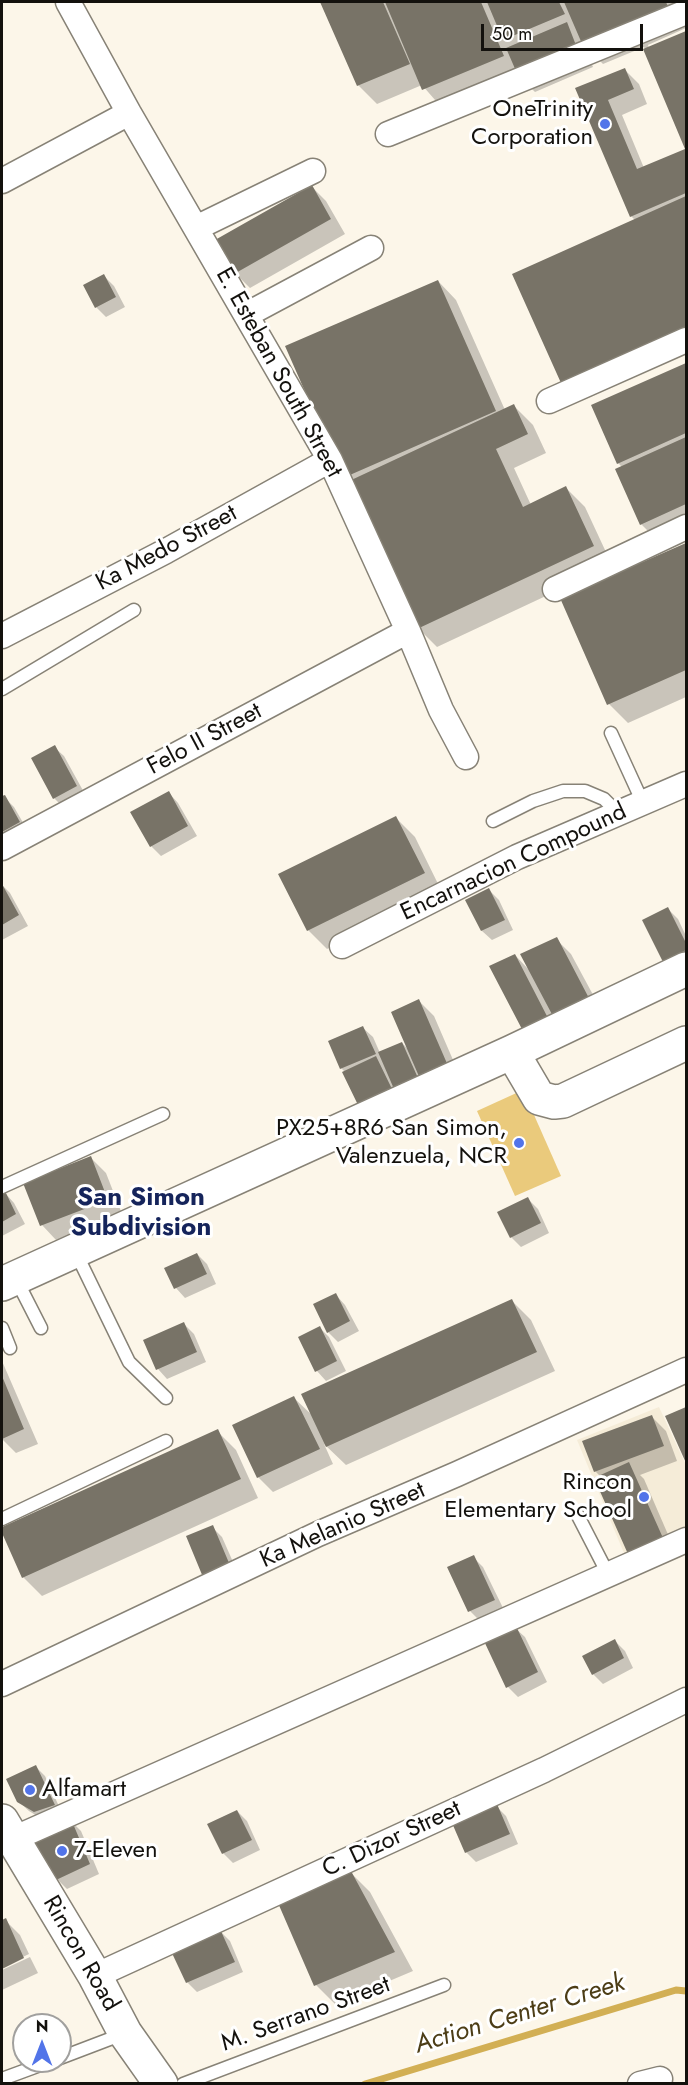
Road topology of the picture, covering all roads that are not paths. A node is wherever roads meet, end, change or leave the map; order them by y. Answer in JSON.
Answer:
{"nodes":[{"id":1,"x":68,"y":2,"type":"edge"},
{"id":2,"x":687,"y":12,"type":"edge"},
{"id":3,"x":129,"y":113,"type":"junction"},
{"id":4,"x":388,"y":134,"type":"dead end"},
{"id":5,"x":313,"y":171,"type":"dead end"},
{"id":6,"x":2,"y":181,"type":"edge"},
{"id":7,"x":196,"y":228,"type":"junction"},
{"id":8,"x":371,"y":248,"type":"dead end"},
{"id":9,"x":246,"y":315,"type":"junction"},
{"id":10,"x":687,"y":340,"type":"edge"},
{"id":11,"x":549,"y":401,"type":"dead end"},
{"id":12,"x":330,"y":460,"type":"junction"},
{"id":13,"x":687,"y":526,"type":"edge"},
{"id":14,"x":555,"y":588,"type":"dead end"},
{"id":15,"x":134,"y":610,"type":"dead end"},
{"id":16,"x":408,"y":631,"type":"junction"},
{"id":17,"x":2,"y":636,"type":"edge"},
{"id":18,"x":2,"y":689,"type":"edge"},
{"id":19,"x":611,"y":733,"type":"dead end"},
{"id":20,"x":466,"y":757,"type":"dead end"},
{"id":21,"x":687,"y":784,"type":"edge"},
{"id":22,"x":643,"y":803,"type":"junction"},
{"id":23,"x":618,"y":813,"type":"junction"},
{"id":24,"x":493,"y":821,"type":"dead end"},
{"id":25,"x":2,"y":848,"type":"edge"},
{"id":26,"x":342,"y":946,"type":"dead end"},
{"id":27,"x":687,"y":969,"type":"edge"},
{"id":28,"x":687,"y":1043,"type":"edge"},
{"id":29,"x":512,"y":1052,"type":"junction"},
{"id":30,"x":163,"y":1114,"type":"dead end"},
{"id":31,"x":2,"y":1187,"type":"edge"},
{"id":32,"x":74,"y":1250,"type":"junction"},
{"id":33,"x":8,"y":1281,"type":"edge"},
{"id":34,"x":2,"y":1328,"type":"edge"},
{"id":35,"x":41,"y":1328,"type":"dead end"},
{"id":36,"x":10,"y":1348,"type":"dead end"},
{"id":37,"x":687,"y":1370,"type":"edge"},
{"id":38,"x":166,"y":1398,"type":"dead end"},
{"id":39,"x":166,"y":1441,"type":"dead end"},
{"id":40,"x":576,"y":1512,"type":"dead end"},
{"id":41,"x":2,"y":1519,"type":"edge"},
{"id":42,"x":687,"y":1540,"type":"edge"},
{"id":43,"x":608,"y":1574,"type":"junction"},
{"id":44,"x":2,"y":1684,"type":"edge"},
{"id":45,"x":687,"y":1700,"type":"edge"},
{"id":46,"x":7,"y":1830,"type":"edge"},
{"id":47,"x":95,"y":1976,"type":"junction"},
{"id":48,"x":444,"y":1985,"type":"dead end"},
{"id":49,"x":125,"y":2033,"type":"junction"},
{"id":50,"x":72,"y":2053,"type":"edge"},
{"id":51,"x":18,"y":2073,"type":"edge"},
{"id":52,"x":2,"y":2079,"type":"edge"},
{"id":53,"x":161,"y":2084,"type":"edge"},
{"id":54,"x":183,"y":2084,"type":"edge"}],
"edges":[{"from":1,"to":3,"type":"street","name":"E. Esteban South Street"},
{"from":2,"to":4,"type":"street"},
{"from":3,"to":6,"type":"street"},
{"from":3,"to":7,"type":"street","name":"E. Esteban South Street"},
{"from":5,"to":7,"type":"street"},
{"from":7,"to":9,"type":"street","name":"E. Esteban South Street"},
{"from":8,"to":9,"type":"street"},
{"from":9,"to":12,"type":"street","name":"E. Esteban South Street"},
{"from":10,"to":11,"type":"street"},
{"from":12,"to":16,"type":"street","name":"E. Esteban South Street"},
{"from":12,"to":17,"type":"street","name":"Ka Medo Street"},
{"from":13,"to":14,"type":"street"},
{"from":15,"to":18,"type":"lane"},
{"from":16,"to":20,"type":"street","name":"E. Esteban South Street"},
{"from":16,"to":25,"type":"street","name":"Felo II Street"},
{"from":19,"to":22,"type":"lane"},
{"from":21,"to":22,"type":"street","name":"Encarnacion Compound"},
{"from":22,"to":23,"type":"street","name":"Encarnacion Compound"},
{"from":23,"to":24,"type":"lane"},
{"from":23,"to":26,"type":"street","name":"Encarnacion Compound"},
{"from":27,"to":29,"type":"street"},
{"from":28,"to":29,"type":"street"},
{"from":29,"to":32,"type":"street"},
{"from":30,"to":31,"type":"lane"},
{"from":32,"to":33,"type":"street"},
{"from":32,"to":38,"type":"lane"},
{"from":33,"to":35,"type":"lane"},
{"from":34,"to":36,"type":"lane"},
{"from":37,"to":44,"type":"street","name":"Ka Melanio Street"},
{"from":39,"to":41,"type":"lane"},
{"from":40,"to":43,"type":"lane"},
{"from":42,"to":43,"type":"street"},
{"from":43,"to":46,"type":"street"},
{"from":45,"to":47,"type":"street","name":"C. Dizor Street"},
{"from":46,"to":47,"type":"street","name":"Rincon Road"},
{"from":47,"to":49,"type":"street","name":"Rincon Road"},
{"from":48,"to":54,"type":"lane","name":"M. Serrano Street"},
{"from":49,"to":50,"type":"lane"},
{"from":49,"to":53,"type":"street","name":"Rincon Road"},
{"from":51,"to":52,"type":"lane"}]}
